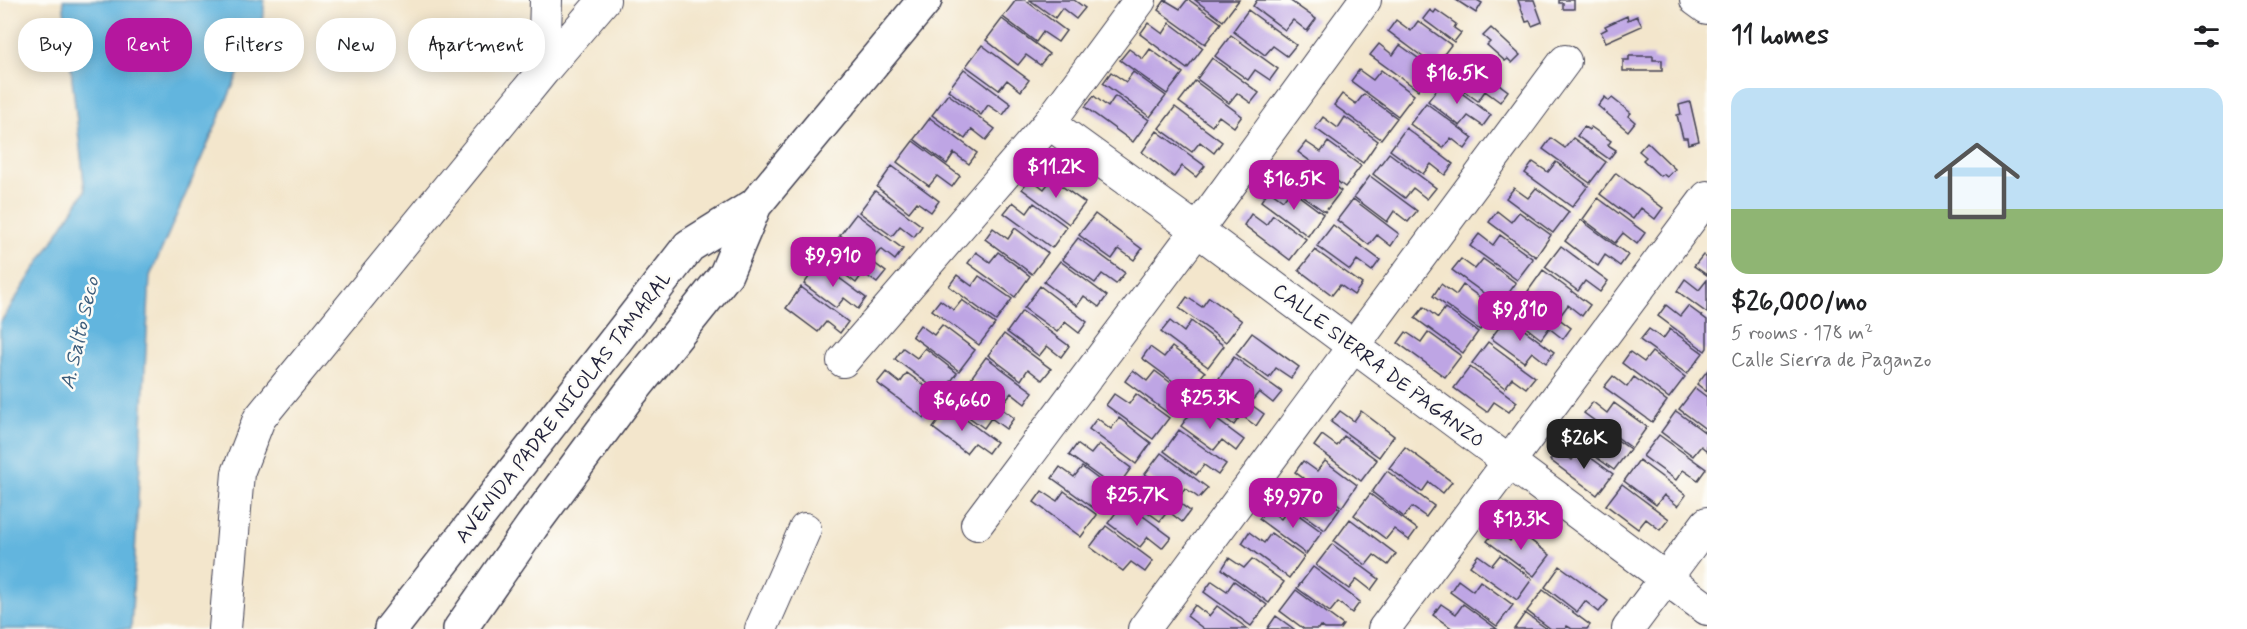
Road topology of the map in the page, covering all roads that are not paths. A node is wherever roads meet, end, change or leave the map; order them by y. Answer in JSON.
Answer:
{"nodes":[{"id":1,"x":546,"y":0,"type":"edge"},
{"id":2,"x":604,"y":0,"type":"edge"},
{"id":3,"x":926,"y":0,"type":"edge"},
{"id":4,"x":1140,"y":0,"type":"edge"},
{"id":5,"x":1365,"y":0,"type":"edge"},
{"id":6,"x":1696,"y":0,"type":"edge"},
{"id":7,"x":1707,"y":8,"type":"edge"},
{"id":8,"x":545,"y":35,"type":"edge"},
{"id":9,"x":1565,"y":61,"type":"dead end"},
{"id":10,"x":545,"y":69,"type":"edge"},
{"id":11,"x":542,"y":72,"type":"edge"},
{"id":12,"x":1049,"y":123,"type":"junction"},
{"id":13,"x":1707,"y":197,"type":"edge"},
{"id":14,"x":755,"y":205,"type":"junction"},
{"id":15,"x":1197,"y":230,"type":"junction"},
{"id":16,"x":1354,"y":346,"type":"junction"},
{"id":17,"x":843,"y":361,"type":"dead end"},
{"id":18,"x":1509,"y":462,"type":"junction"},
{"id":19,"x":493,"y":496,"type":"junction"},
{"id":20,"x":1707,"y":523,"type":"edge"},
{"id":21,"x":977,"y":524,"type":"dead end"},
{"id":22,"x":532,"y":526,"type":"junction"},
{"id":23,"x":805,"y":529,"type":"dead end"},
{"id":24,"x":1666,"y":578,"type":"junction"},
{"id":25,"x":1707,"y":609,"type":"edge"},
{"id":26,"x":225,"y":629,"type":"edge"},
{"id":27,"x":391,"y":629,"type":"edge"},
{"id":28,"x":460,"y":629,"type":"edge"},
{"id":29,"x":761,"y":629,"type":"edge"},
{"id":30,"x":1144,"y":629,"type":"edge"},
{"id":31,"x":1384,"y":629,"type":"edge"},
{"id":32,"x":1628,"y":629,"type":"edge"}],
"edges":[{"from":1,"to":8,"type":"street"},
{"from":2,"to":10,"type":"street"},
{"from":3,"to":14,"type":"street","name":"AVENIDA PADRE NICOLAS TAMARAL"},
{"from":4,"to":12,"type":"street"},
{"from":5,"to":15,"type":"street"},
{"from":6,"to":7,"type":"street"},
{"from":9,"to":16,"type":"street"},
{"from":11,"to":26,"type":"street"},
{"from":12,"to":15,"type":"street","name":"CALLE SIERRA DE PAGANZO"},
{"from":12,"to":17,"type":"street"},
{"from":13,"to":18,"type":"street"},
{"from":14,"to":19,"type":"street","name":"AVENIDA PADRE NICOLAS TAMARAL"},
{"from":14,"to":22,"type":"street","name":"AVENIDA PADRE NICOLAS TAMARAL"},
{"from":15,"to":16,"type":"street","name":"CALLE SIERRA DE PAGANZO"},
{"from":15,"to":21,"type":"street"},
{"from":16,"to":18,"type":"street","name":"CALLE SIERRA DE PAGANZO"},
{"from":16,"to":30,"type":"street"},
{"from":18,"to":24,"type":"street","name":"CALLE SIERRA DE PAGANZO"},
{"from":18,"to":31,"type":"street"},
{"from":19,"to":22,"type":"street"},
{"from":19,"to":27,"type":"street","name":"AVENIDA PADRE NICOLAS TAMARAL"},
{"from":20,"to":24,"type":"street"},
{"from":22,"to":28,"type":"street","name":"AVENIDA PADRE NICOLAS TAMARAL"},
{"from":23,"to":29,"type":"street"},
{"from":24,"to":25,"type":"street","name":"CALLE SIERRA DE PAGANZO"},
{"from":24,"to":32,"type":"street"}]}
